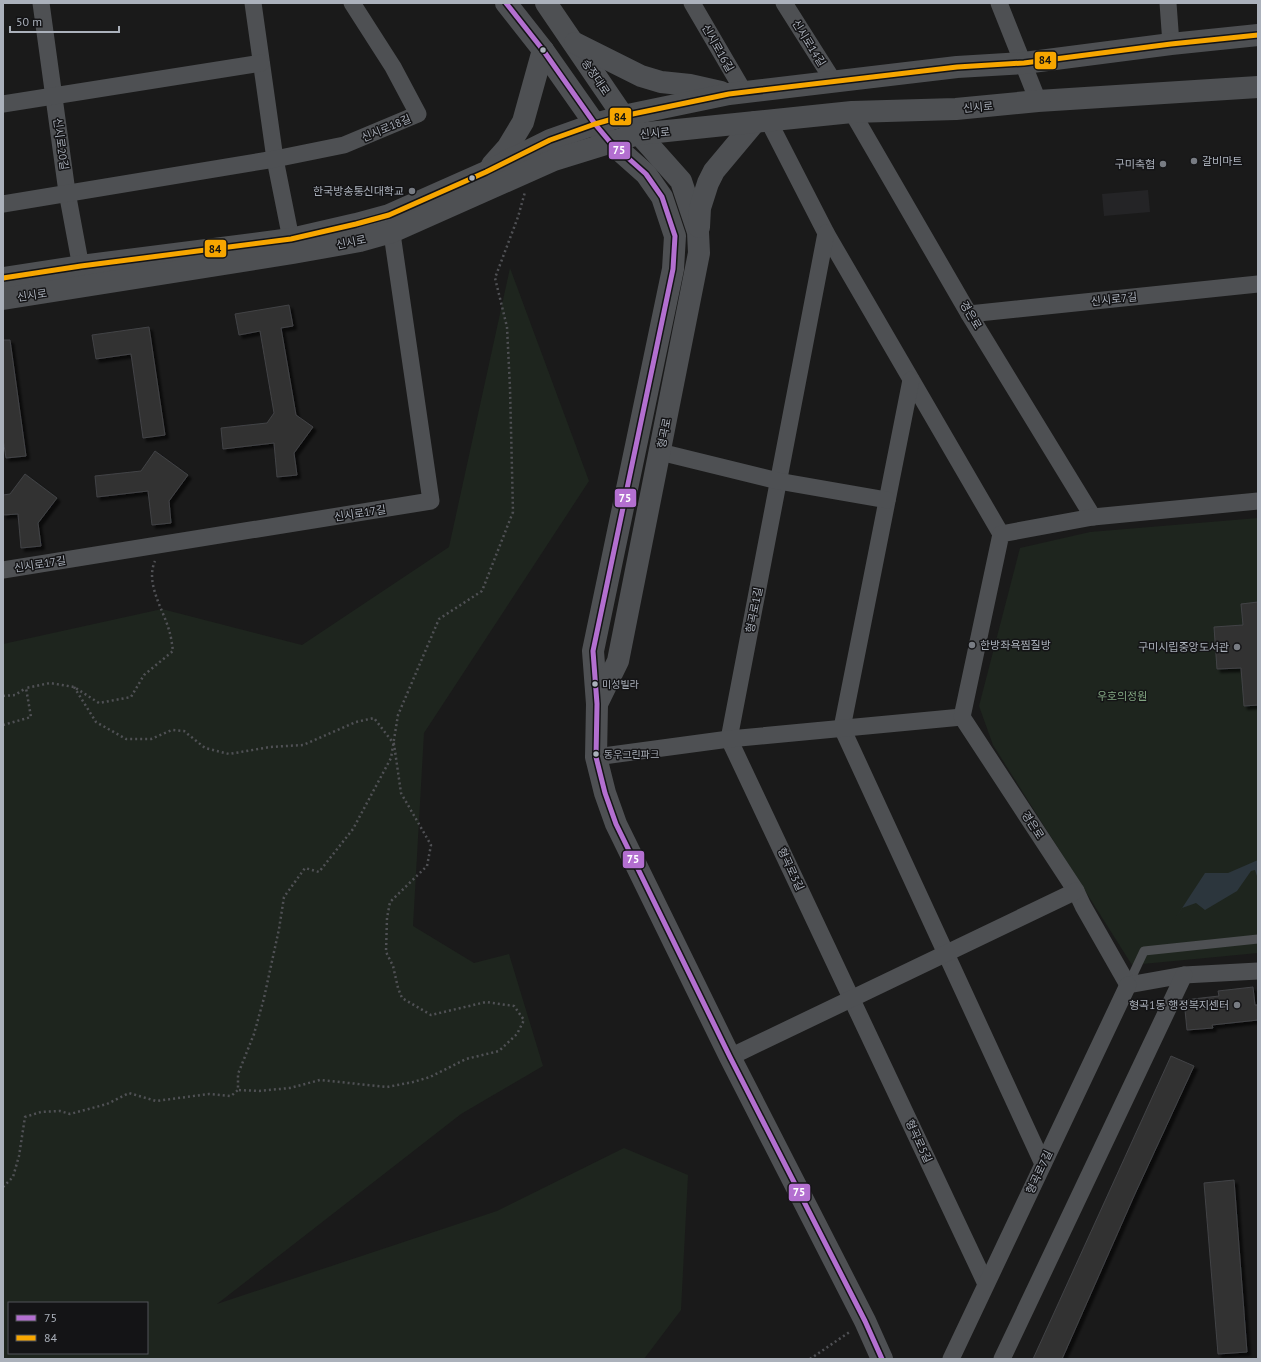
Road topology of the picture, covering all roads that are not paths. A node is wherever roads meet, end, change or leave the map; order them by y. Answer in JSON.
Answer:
{"nodes":[{"id":1,"x":41,"y":3,"type":"edge"},
{"id":2,"x":253,"y":3,"type":"edge"},
{"id":3,"x":352,"y":3,"type":"edge"},
{"id":4,"x":506,"y":3,"type":"edge"},
{"id":5,"x":546,"y":3,"type":"edge"},
{"id":6,"x":692,"y":3,"type":"edge"},
{"id":7,"x":784,"y":3,"type":"edge"},
{"id":8,"x":999,"y":3,"type":"edge"},
{"id":9,"x":1168,"y":3,"type":"edge"},
{"id":10,"x":1258,"y":35,"type":"edge"},
{"id":11,"x":571,"y":41,"type":"junction"},
{"id":12,"x":1170,"y":44,"type":"junction"},
{"id":13,"x":544,"y":50,"type":"junction"},
{"id":14,"x":261,"y":63,"type":"junction"},
{"id":15,"x":1024,"y":63,"type":"junction"},
{"id":16,"x":834,"y":82,"type":"junction"},
{"id":17,"x":1258,"y":87,"type":"edge"},
{"id":18,"x":737,"y":93,"type":"junction"},
{"id":19,"x":54,"y":96,"type":"junction"},
{"id":20,"x":1038,"y":101,"type":"junction"},
{"id":21,"x":3,"y":104,"type":"edge"},
{"id":22,"x":852,"y":112,"type":"junction"},
{"id":23,"x":623,"y":116,"type":"junction"},
{"id":24,"x":761,"y":121,"type":"junction"},
{"id":25,"x":595,"y":124,"type":"junction"},
{"id":26,"x":638,"y":134,"type":"junction"},
{"id":27,"x":610,"y":142,"type":"junction"},
{"id":28,"x":275,"y":159,"type":"junction"},
{"id":29,"x":666,"y":164,"type":"joint"},
{"id":30,"x":486,"y":172,"type":"junction"},
{"id":31,"x":67,"y":192,"type":"junction"},
{"id":32,"x":3,"y":204,"type":"edge"},
{"id":33,"x":391,"y":223,"type":"junction"},
{"id":34,"x":698,"y":232,"type":"junction"},
{"id":35,"x":826,"y":233,"type":"junction"},
{"id":36,"x":291,"y":239,"type":"junction"},
{"id":37,"x":82,"y":276,"type":"junction"},
{"id":38,"x":3,"y":278,"type":"edge"},
{"id":39,"x":1258,"y":284,"type":"edge"},
{"id":40,"x":3,"y":299,"type":"edge"},
{"id":41,"x":969,"y":314,"type":"junction"},
{"id":42,"x":911,"y":380,"type":"junction"},
{"id":43,"x":660,"y":452,"type":"junction"},
{"id":44,"x":778,"y":481,"type":"junction"},
{"id":45,"x":887,"y":500,"type":"junction"},
{"id":46,"x":1258,"y":501,"type":"edge"},
{"id":47,"x":1093,"y":517,"type":"junction"},
{"id":48,"x":1001,"y":534,"type":"junction"},
{"id":49,"x":3,"y":570,"type":"edge"},
{"id":50,"x":597,"y":704,"type":"junction"},
{"id":51,"x":962,"y":717,"type":"junction"},
{"id":52,"x":842,"y":728,"type":"junction"},
{"id":53,"x":730,"y":739,"type":"junction"},
{"id":54,"x":596,"y":757,"type":"junction"},
{"id":55,"x":1076,"y":891,"type":"junction"},
{"id":56,"x":1258,"y":939,"type":"edge"},
{"id":57,"x":947,"y":953,"type":"junction"},
{"id":58,"x":1258,"y":971,"type":"edge"},
{"id":59,"x":1184,"y":976,"type":"junction"},
{"id":60,"x":1128,"y":985,"type":"junction"},
{"id":61,"x":852,"y":999,"type":"junction"},
{"id":62,"x":730,"y":1057,"type":"junction"},
{"id":63,"x":1043,"y":1164,"type":"junction"},
{"id":64,"x":986,"y":1284,"type":"junction"},
{"id":65,"x":882,"y":1359,"type":"edge"},
{"id":66,"x":951,"y":1359,"type":"edge"},
{"id":67,"x":1002,"y":1359,"type":"edge"}],
"edges":[{"from":1,"to":19,"type":"street","name":"신시로20길"},
{"from":2,"to":14,"type":"street"},
{"from":3,"to":28,"type":"street","name":"신시로18길"},
{"from":4,"to":13,"type":"street"},
{"from":5,"to":11,"type":"street","name":"송정대로"},
{"from":6,"to":18,"type":"street","name":"신시로16길"},
{"from":7,"to":16,"type":"street","name":"신시로14길"},
{"from":8,"to":15,"type":"street"},
{"from":9,"to":12,"type":"street"},
{"from":10,"to":12,"type":"street","name":"신시로"},
{"from":11,"to":18,"type":"street"},
{"from":11,"to":23,"type":"street","name":"송정대로"},
{"from":12,"to":15,"type":"street","name":"신시로"},
{"from":13,"to":25,"type":"street"},
{"from":13,"to":30,"type":"street"},
{"from":14,"to":19,"type":"street"},
{"from":14,"to":28,"type":"street"},
{"from":15,"to":16,"type":"street","name":"신시로"},
{"from":15,"to":20,"type":"street"},
{"from":16,"to":18,"type":"street","name":"신시로"},
{"from":17,"to":20,"type":"street","name":"신시로"},
{"from":18,"to":23,"type":"street","name":"신시로"},
{"from":19,"to":21,"type":"street"},
{"from":19,"to":31,"type":"street","name":"신시로20길"},
{"from":20,"to":22,"type":"street","name":"신시로"},
{"from":22,"to":24,"type":"street","name":"신시로"},
{"from":22,"to":41,"type":"street","name":"경은로"},
{"from":23,"to":25,"type":"street","name":"신시로"},
{"from":23,"to":26,"type":"street","name":"송정대로"},
{"from":24,"to":26,"type":"street","name":"신시로"},
{"from":24,"to":34,"type":"street"},
{"from":24,"to":35,"type":"street"},
{"from":25,"to":27,"type":"street"},
{"from":25,"to":30,"type":"street","name":"신시로"},
{"from":26,"to":27,"type":"street","name":"신시로"},
{"from":26,"to":29,"type":"street","name":"송정대로"},
{"from":27,"to":33,"type":"street","name":"신시로"},
{"from":27,"to":50,"type":"street","name":"형곡로"},
{"from":28,"to":31,"type":"street","name":"신시로18길"},
{"from":28,"to":36,"type":"street"},
{"from":29,"to":34,"type":"street","name":"형곡로"},
{"from":30,"to":33,"type":"street","name":"신시로"},
{"from":31,"to":32,"type":"street"},
{"from":31,"to":37,"type":"street","name":"신시로20길"},
{"from":33,"to":36,"type":"street","name":"신시로"},
{"from":33,"to":37,"type":"street","name":"신시로"},
{"from":33,"to":49,"type":"street","name":"신시로17길"},
{"from":34,"to":43,"type":"street","name":"형곡로"},
{"from":35,"to":42,"type":"street"},
{"from":35,"to":44,"type":"street"},
{"from":36,"to":37,"type":"street","name":"신시로"},
{"from":37,"to":38,"type":"street","name":"신시로"},
{"from":37,"to":40,"type":"street","name":"신시로"},
{"from":39,"to":41,"type":"street","name":"신시로7길"},
{"from":41,"to":47,"type":"street","name":"경은로"},
{"from":42,"to":45,"type":"street"},
{"from":42,"to":48,"type":"street"},
{"from":43,"to":44,"type":"street"},
{"from":43,"to":50,"type":"street","name":"형곡로"},
{"from":44,"to":45,"type":"street"},
{"from":44,"to":53,"type":"street","name":"형곡로1길"},
{"from":45,"to":52,"type":"street"},
{"from":46,"to":47,"type":"street"},
{"from":47,"to":48,"type":"street"},
{"from":48,"to":51,"type":"street"},
{"from":50,"to":54,"type":"street","name":"형곡로"},
{"from":51,"to":52,"type":"street"},
{"from":51,"to":55,"type":"street","name":"경은로"},
{"from":52,"to":53,"type":"street"},
{"from":52,"to":57,"type":"street"},
{"from":53,"to":54,"type":"street"},
{"from":53,"to":61,"type":"street","name":"형곡로3길"},
{"from":54,"to":62,"type":"street","name":"형곡로"},
{"from":55,"to":57,"type":"street"},
{"from":55,"to":60,"type":"street","name":"경은로"},
{"from":56,"to":60,"type":"lane"},
{"from":57,"to":61,"type":"street"},
{"from":57,"to":63,"type":"street"},
{"from":58,"to":59,"type":"street"},
{"from":59,"to":60,"type":"street"},
{"from":59,"to":67,"type":"street"},
{"from":60,"to":63,"type":"street","name":"형곡로7길"},
{"from":61,"to":62,"type":"street"},
{"from":61,"to":64,"type":"street","name":"형곡로5길"},
{"from":62,"to":65,"type":"street","name":"형곡로"},
{"from":63,"to":64,"type":"street","name":"형곡로7길"},
{"from":64,"to":66,"type":"street","name":"형곡로7길"}]}
